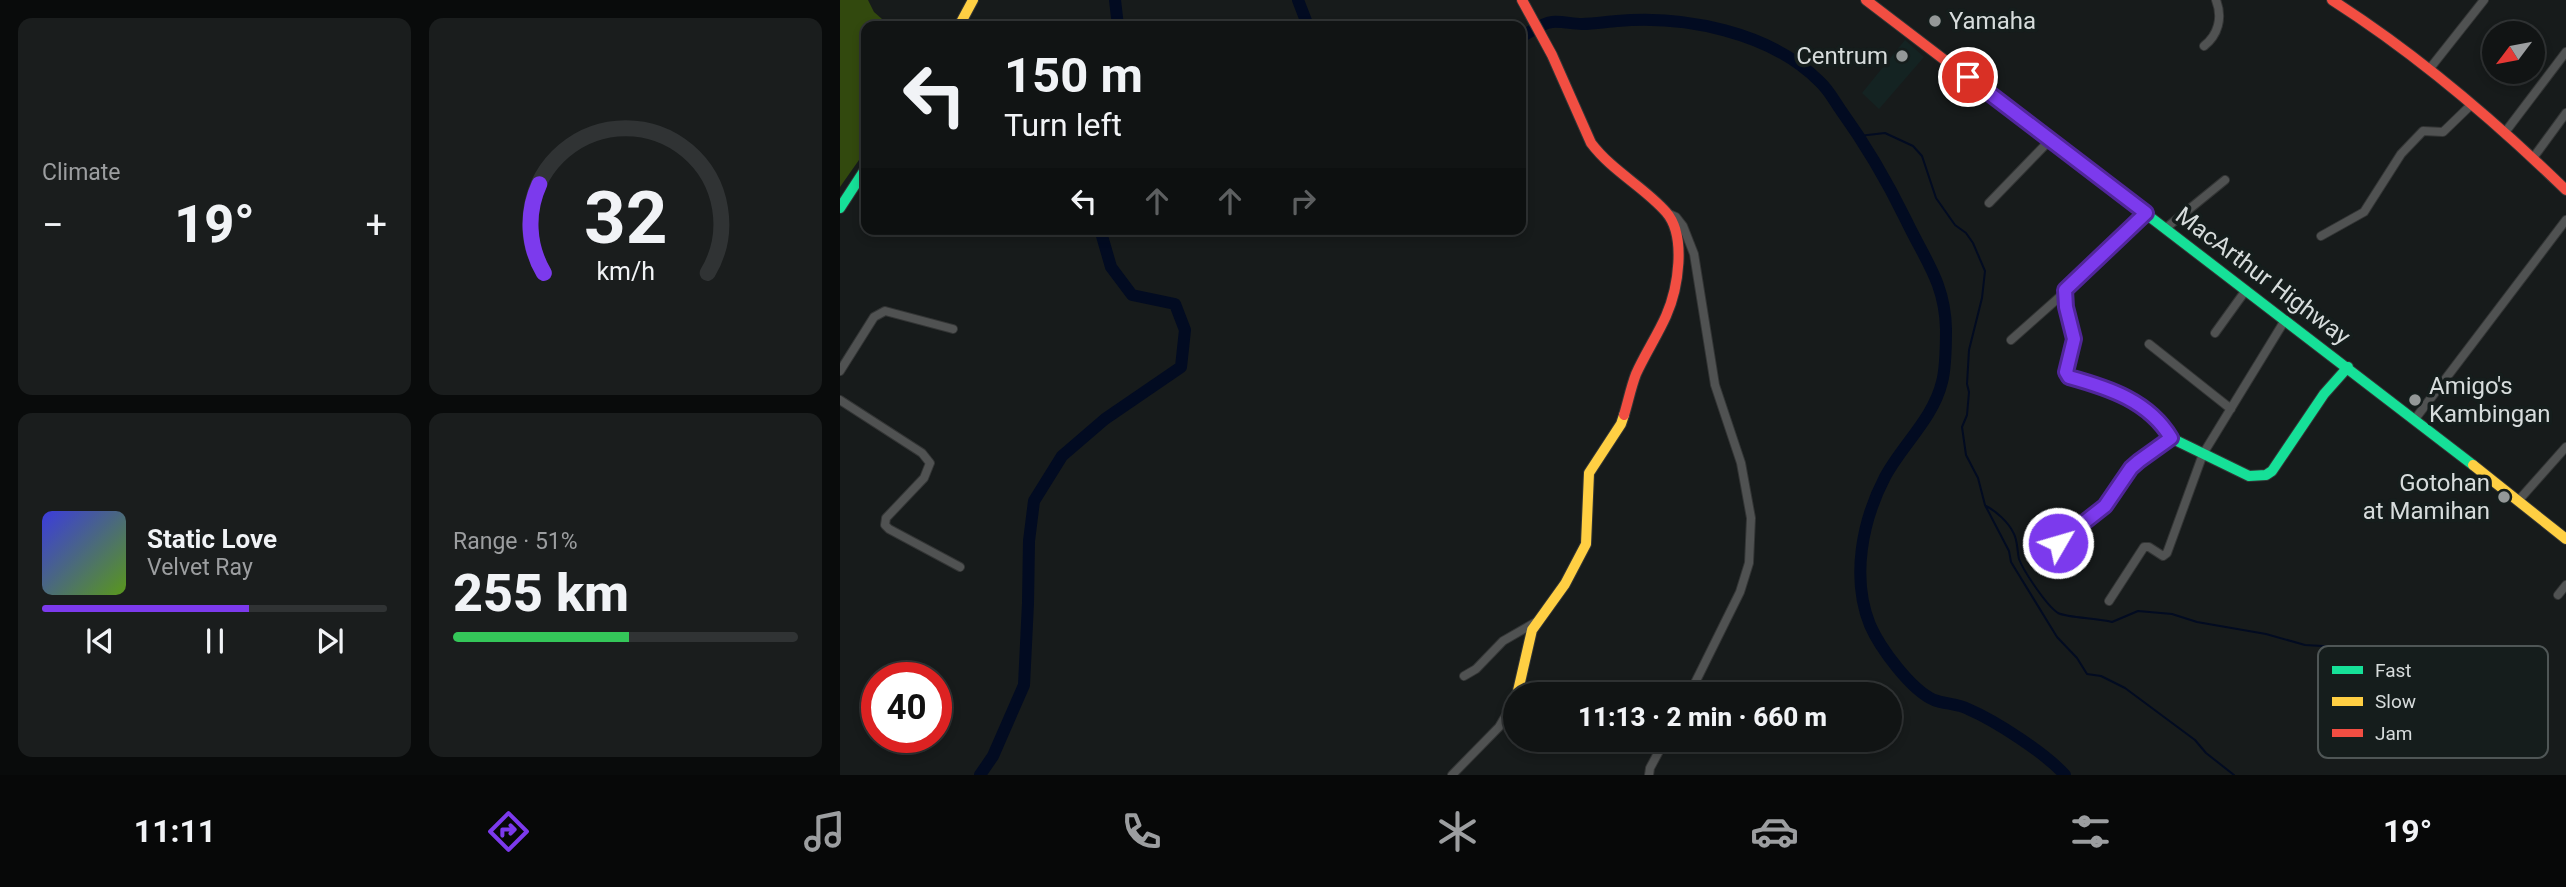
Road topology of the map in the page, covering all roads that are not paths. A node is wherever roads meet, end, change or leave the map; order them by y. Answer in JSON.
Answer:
{"nodes":[{"id":1,"x":975,"y":0,"type":"edge"},
{"id":2,"x":2216,"y":0,"type":"edge"},
{"id":3,"x":2332,"y":0,"type":"edge"},
{"id":4,"x":2484,"y":0,"type":"edge"},
{"id":5,"x":1869,"y":1,"type":"edge"},
{"id":6,"x":1524,"y":3,"type":"edge"},
{"id":7,"x":962,"y":21,"type":"edge"},
{"id":8,"x":2204,"y":46,"type":"dead end"},
{"id":9,"x":2566,"y":52,"type":"edge"},
{"id":10,"x":2431,"y":67,"type":"junction"},
{"id":11,"x":2472,"y":104,"type":"junction"},
{"id":12,"x":2566,"y":113,"type":"edge"},
{"id":13,"x":2506,"y":131,"type":"junction"},
{"id":14,"x":2050,"y":140,"type":"junction"},
{"id":15,"x":2533,"y":158,"type":"junction"},
{"id":16,"x":861,"y":176,"type":"edge"},
{"id":17,"x":2225,"y":180,"type":"dead end"},
{"id":18,"x":2566,"y":190,"type":"edge"},
{"id":19,"x":1989,"y":203,"type":"dead end"},
{"id":20,"x":840,"y":208,"type":"edge"},
{"id":21,"x":1667,"y":213,"type":"junction"},
{"id":22,"x":2146,"y":213,"type":"junction"},
{"id":23,"x":2566,"y":220,"type":"edge"},
{"id":24,"x":2166,"y":228,"type":"junction"},
{"id":25,"x":2321,"y":236,"type":"dead end"},
{"id":26,"x":2246,"y":290,"type":"junction"},
{"id":27,"x":2064,"y":293,"type":"junction"},
{"id":28,"x":2285,"y":320,"type":"junction"},
{"id":29,"x":953,"y":329,"type":"dead end"},
{"id":30,"x":2215,"y":333,"type":"dead end"},
{"id":31,"x":2011,"y":340,"type":"dead end"},
{"id":32,"x":2149,"y":344,"type":"dead end"},
{"id":33,"x":2348,"y":368,"type":"junction"},
{"id":34,"x":840,"y":371,"type":"edge"},
{"id":35,"x":840,"y":400,"type":"edge"},
{"id":36,"x":2231,"y":409,"type":"junction"},
{"id":37,"x":2415,"y":419,"type":"junction"},
{"id":38,"x":2171,"y":438,"type":"junction"},
{"id":39,"x":2566,"y":447,"type":"edge"},
{"id":40,"x":2203,"y":454,"type":"junction"},
{"id":41,"x":2518,"y":501,"type":"junction"},
{"id":42,"x":2566,"y":539,"type":"edge"},
{"id":43,"x":2058,"y":543,"type":"dead end"},
{"id":44,"x":960,"y":567,"type":"dead end"},
{"id":45,"x":2566,"y":585,"type":"edge"},
{"id":46,"x":2558,"y":595,"type":"dead end"},
{"id":47,"x":2109,"y":601,"type":"dead end"},
{"id":48,"x":1537,"y":622,"type":"junction"},
{"id":49,"x":1464,"y":676,"type":"dead end"},
{"id":50,"x":1521,"y":682,"type":"edge"},
{"id":51,"x":1696,"y":682,"type":"edge"},
{"id":52,"x":1503,"y":720,"type":"edge"},
{"id":53,"x":1658,"y":752,"type":"edge"},
{"id":54,"x":1452,"y":775,"type":"edge"},
{"id":55,"x":1649,"y":775,"type":"edge"}],
"edges":[{"from":1,"to":7,"type":"main road"},
{"from":2,"to":8,"type":"street"},
{"from":3,"to":10,"type":"main road"},
{"from":4,"to":10,"type":"street"},
{"from":5,"to":14,"type":"main road","name":"MacArthur Highway"},
{"from":6,"to":21,"type":"main road"},
{"from":9,"to":13,"type":"street"},
{"from":10,"to":11,"type":"main road"},
{"from":11,"to":13,"type":"main road"},
{"from":11,"to":25,"type":"street"},
{"from":12,"to":15,"type":"street"},
{"from":13,"to":15,"type":"main road"},
{"from":14,"to":19,"type":"street"},
{"from":14,"to":22,"type":"main road","name":"MacArthur Highway"},
{"from":15,"to":18,"type":"main road"},
{"from":16,"to":20,"type":"main road"},
{"from":17,"to":24,"type":"street"},
{"from":21,"to":48,"type":"main road"},
{"from":21,"to":51,"type":"street"},
{"from":22,"to":24,"type":"main road","name":"MacArthur Highway"},
{"from":22,"to":27,"type":"street"},
{"from":23,"to":37,"type":"street"},
{"from":24,"to":26,"type":"main road","name":"MacArthur Highway"},
{"from":26,"to":28,"type":"main road","name":"MacArthur Highway"},
{"from":26,"to":30,"type":"street"},
{"from":27,"to":31,"type":"street"},
{"from":27,"to":38,"type":"street"},
{"from":28,"to":33,"type":"main road","name":"MacArthur Highway"},
{"from":28,"to":36,"type":"street"},
{"from":29,"to":34,"type":"street"},
{"from":32,"to":36,"type":"street"},
{"from":33,"to":37,"type":"main road","name":"MacArthur Highway"},
{"from":33,"to":40,"type":"main road"},
{"from":35,"to":44,"type":"street"},
{"from":36,"to":40,"type":"street"},
{"from":37,"to":41,"type":"main road","name":"MacArthur Highway"},
{"from":38,"to":40,"type":"main road"},
{"from":38,"to":43,"type":"main road"},
{"from":39,"to":41,"type":"street"},
{"from":40,"to":47,"type":"street"},
{"from":41,"to":42,"type":"main road","name":"MacArthur Highway"},
{"from":45,"to":46,"type":"street"},
{"from":48,"to":49,"type":"street"},
{"from":48,"to":50,"type":"main road"},
{"from":52,"to":54,"type":"street"},
{"from":53,"to":55,"type":"street"}]}
